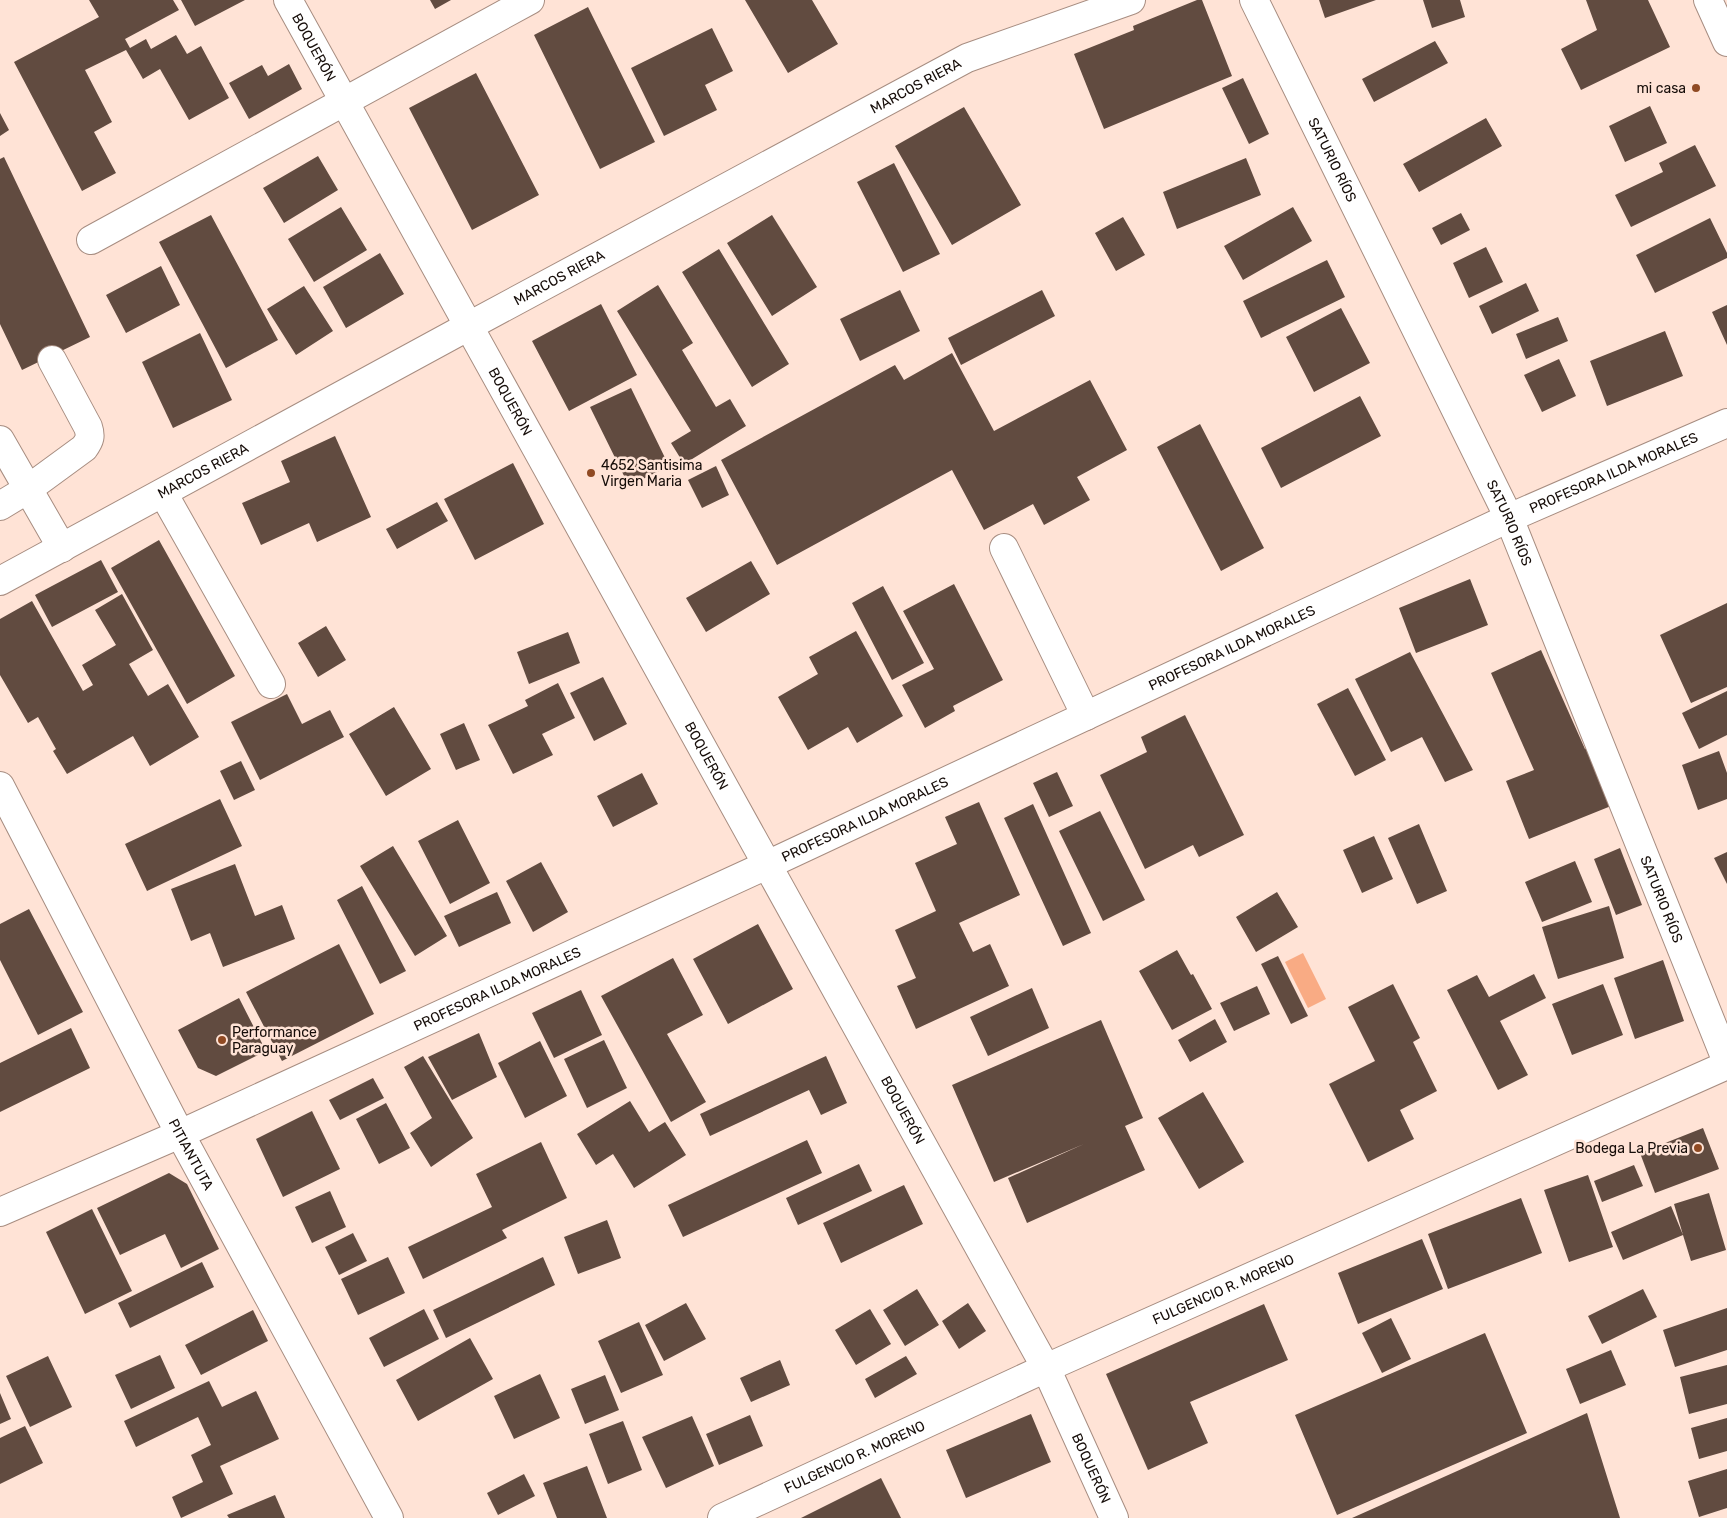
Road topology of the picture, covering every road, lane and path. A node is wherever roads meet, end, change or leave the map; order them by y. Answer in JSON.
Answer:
{"nodes":[{"id":1,"x":288,"y":0,"type":"edge"},
{"id":2,"x":530,"y":0,"type":"edge"},
{"id":3,"x":1131,"y":0,"type":"edge"},
{"id":4,"x":1254,"y":0,"type":"edge"},
{"id":5,"x":1708,"y":0,"type":"edge"},
{"id":6,"x":1727,"y":42,"type":"edge"},
{"id":7,"x":344,"y":101,"type":"junction"},
{"id":8,"x":91,"y":240,"type":"dead end"},
{"id":9,"x":469,"y":326,"type":"junction"},
{"id":10,"x":52,"y":360,"type":"dead end"},
{"id":11,"x":1727,"y":422,"type":"edge"},
{"id":12,"x":0,"y":440,"type":"edge"},
{"id":13,"x":28,"y":488,"type":"junction"},
{"id":14,"x":163,"y":493,"type":"junction"},
{"id":15,"x":0,"y":506,"type":"edge"},
{"id":16,"x":1508,"y":518,"type":"junction"},
{"id":17,"x":62,"y":548,"type":"junction"},
{"id":18,"x":1004,"y":548,"type":"dead end"},
{"id":19,"x":0,"y":581,"type":"edge"},
{"id":20,"x":271,"y":684,"type":"dead end"},
{"id":21,"x":1086,"y":716,"type":"junction"},
{"id":22,"x":0,"y":786,"type":"edge"},
{"id":23,"x":6,"y":813,"type":"edge"},
{"id":24,"x":766,"y":865,"type":"junction"},
{"id":25,"x":1727,"y":1064,"type":"edge"},
{"id":26,"x":180,"y":1134,"type":"junction"},
{"id":27,"x":0,"y":1212,"type":"edge"},
{"id":28,"x":1046,"y":1368,"type":"junction"},
{"id":29,"x":389,"y":1518,"type":"edge"},
{"id":30,"x":722,"y":1518,"type":"edge"},
{"id":31,"x":1114,"y":1518,"type":"edge"}],
"edges":[{"from":1,"to":7,"type":"street","name":"BOQUERÓN"},
{"from":2,"to":7,"type":"street"},
{"from":3,"to":9,"type":"street","name":"MARCOS RIERA"},
{"from":4,"to":16,"type":"street","name":"SATURIO RÍOS"},
{"from":5,"to":6,"type":"street"},
{"from":7,"to":8,"type":"street"},
{"from":7,"to":9,"type":"street","name":"BOQUERÓN"},
{"from":9,"to":14,"type":"street","name":"MARCOS RIERA"},
{"from":9,"to":24,"type":"street","name":"BOQUERÓN"},
{"from":10,"to":13,"type":"street"},
{"from":11,"to":16,"type":"street","name":"PROFESORA ILDA MORALES"},
{"from":12,"to":13,"type":"street"},
{"from":13,"to":15,"type":"street"},
{"from":13,"to":17,"type":"street"},
{"from":14,"to":17,"type":"street","name":"MARCOS RIERA"},
{"from":14,"to":20,"type":"street"},
{"from":16,"to":21,"type":"street","name":"PROFESORA ILDA MORALES"},
{"from":16,"to":25,"type":"street","name":"SATURIO RÍOS"},
{"from":17,"to":19,"type":"street","name":"MARCOS RIERA"},
{"from":18,"to":21,"type":"street"},
{"from":21,"to":24,"type":"street","name":"PROFESORA ILDA MORALES"},
{"from":22,"to":23,"type":"street","name":"PITIANTUTA"},
{"from":23,"to":26,"type":"street","name":"PITIANTUTA"},
{"from":24,"to":26,"type":"street","name":"PROFESORA ILDA MORALES"},
{"from":24,"to":28,"type":"street","name":"BOQUERÓN"},
{"from":25,"to":28,"type":"street","name":"FULGENCIO R. MORENO"},
{"from":26,"to":27,"type":"street","name":"PROFESORA ILDA MORALES"},
{"from":26,"to":29,"type":"street","name":"PITIANTUTA"},
{"from":28,"to":30,"type":"street","name":"FULGENCIO R. MORENO"},
{"from":28,"to":31,"type":"street","name":"BOQUERÓN"}]}
